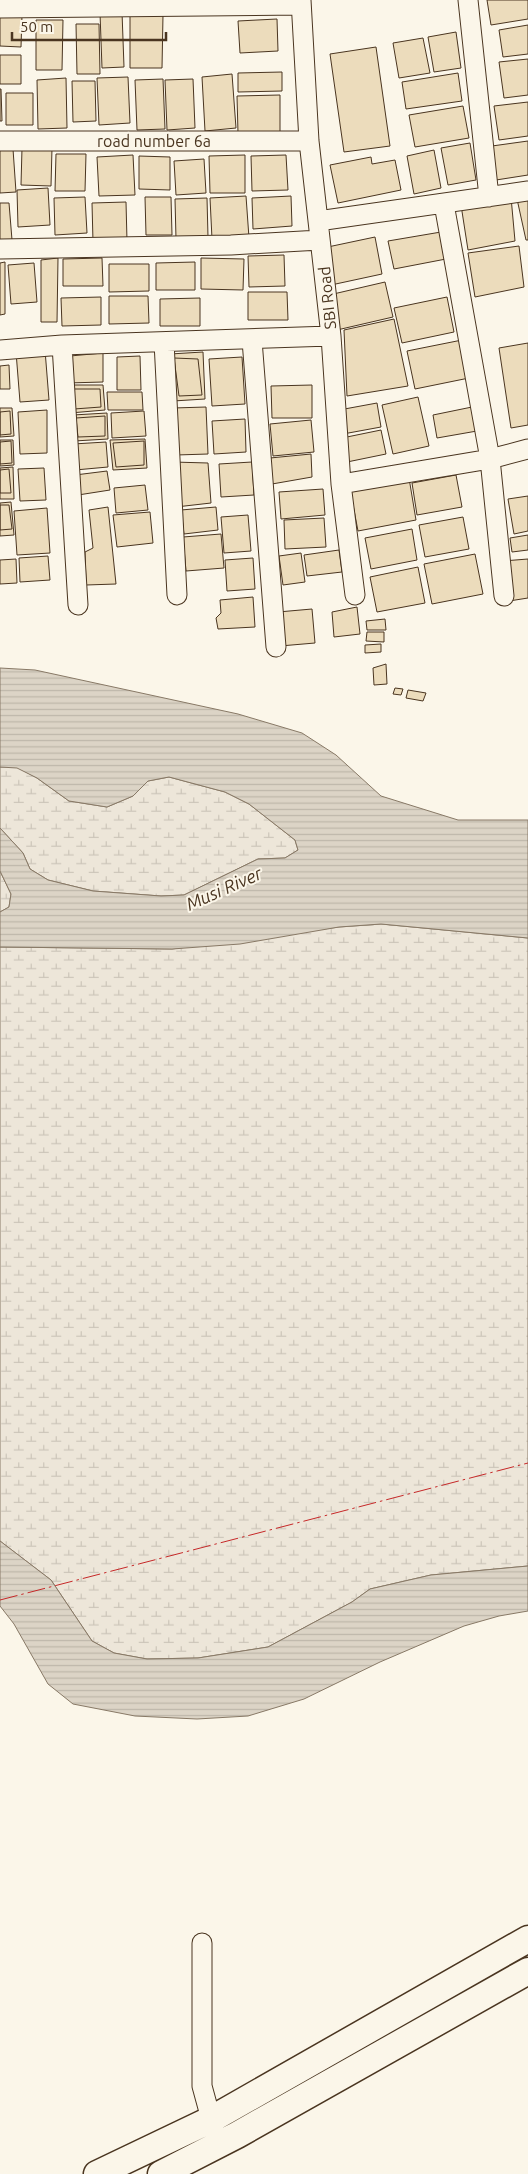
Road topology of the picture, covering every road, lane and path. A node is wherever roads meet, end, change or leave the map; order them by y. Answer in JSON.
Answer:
{"nodes":[{"id":1,"x":468,"y":0,"type":"edge"},
{"id":2,"x":301,"y":3,"type":"edge"},
{"id":3,"x":0,"y":8,"type":"edge"},
{"id":4,"x":0,"y":140,"type":"edge"},
{"id":5,"x":309,"y":141,"type":"junction"},
{"id":6,"x":528,"y":191,"type":"edge"},
{"id":7,"x":489,"y":197,"type":"junction"},
{"id":8,"x":444,"y":204,"type":"junction"},
{"id":9,"x":318,"y":221,"type":"junction"},
{"id":10,"x":320,"y":240,"type":"junction"},
{"id":11,"x":0,"y":249,"type":"edge"},
{"id":12,"x":331,"y":336,"type":"junction"},
{"id":13,"x":252,"y":340,"type":"junction"},
{"id":14,"x":164,"y":342,"type":"junction"},
{"id":15,"x":62,"y":345,"type":"junction"},
{"id":16,"x":0,"y":350,"type":"edge"},
{"id":17,"x":528,"y":449,"type":"edge"},
{"id":18,"x":490,"y":459,"type":"junction"},
{"id":19,"x":341,"y":484,"type":"junction"},
{"id":20,"x":177,"y":594,"type":"dead end"},
{"id":21,"x":355,"y":595,"type":"dead end"},
{"id":22,"x":504,"y":596,"type":"dead end"},
{"id":23,"x":78,"y":605,"type":"dead end"},
{"id":24,"x":276,"y":647,"type":"dead end"},
{"id":25,"x":528,"y":1939,"type":"edge"},
{"id":26,"x":202,"y":1943,"type":"dead end"},
{"id":27,"x":528,"y":1971,"type":"edge"},
{"id":28,"x":210,"y":2120,"type":"junction"},
{"id":29,"x":219,"y":2144,"type":"junction"},
{"id":30,"x":97,"y":2174,"type":"edge"},
{"id":31,"x":161,"y":2174,"type":"edge"}],
"edges":[{"from":1,"to":7,"type":"street"},
{"from":2,"to":3,"type":"street"},
{"from":2,"to":5,"type":"street","name":"SBI Road"},
{"from":4,"to":5,"type":"street","name":"road number 6a"},
{"from":5,"to":9,"type":"street","name":"SBI Road"},
{"from":6,"to":7,"type":"street"},
{"from":7,"to":8,"type":"street"},
{"from":8,"to":9,"type":"street"},
{"from":8,"to":18,"type":"street"},
{"from":9,"to":10,"type":"street","name":"SBI Road"},
{"from":10,"to":11,"type":"street"},
{"from":10,"to":12,"type":"street","name":"SBI Road"},
{"from":12,"to":13,"type":"street"},
{"from":12,"to":19,"type":"street","name":"SBI Road"},
{"from":13,"to":14,"type":"street"},
{"from":13,"to":24,"type":"street"},
{"from":14,"to":15,"type":"street"},
{"from":14,"to":20,"type":"street"},
{"from":15,"to":16,"type":"street"},
{"from":15,"to":23,"type":"street"},
{"from":17,"to":18,"type":"street"},
{"from":18,"to":19,"type":"street"},
{"from":18,"to":22,"type":"street"},
{"from":19,"to":21,"type":"street","name":"SBI Road"},
{"from":25,"to":28,"type":"street"},
{"from":26,"to":28,"type":"street"},
{"from":27,"to":29,"type":"street"},
{"from":28,"to":29,"type":"street"},
{"from":28,"to":30,"type":"street"},
{"from":29,"to":31,"type":"street"}]}
